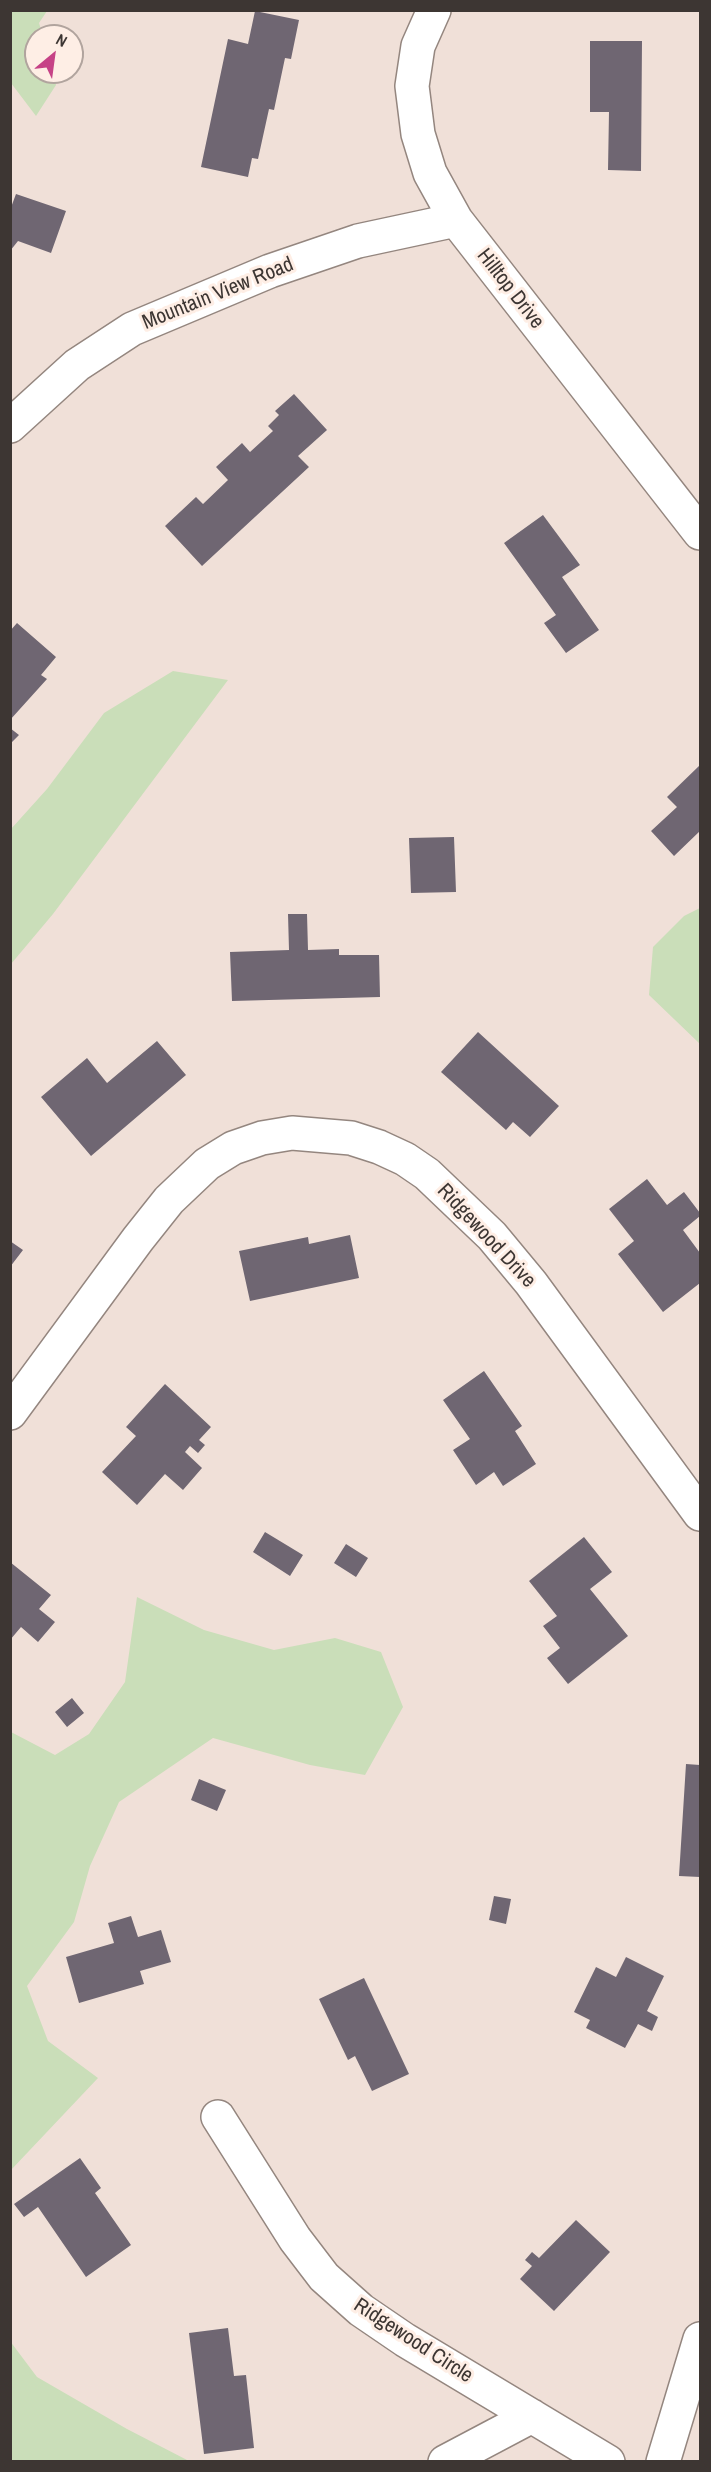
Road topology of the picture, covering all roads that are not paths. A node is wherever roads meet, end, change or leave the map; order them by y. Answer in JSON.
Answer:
{"nodes":[{"id":1,"x":434,"y":10,"type":"edge"},
{"id":2,"x":456,"y":220,"type":"junction"},
{"id":3,"x":10,"y":426,"type":"edge"},
{"id":4,"x":700,"y":533,"type":"edge"},
{"id":5,"x":10,"y":1413,"type":"edge"},
{"id":6,"x":700,"y":1514,"type":"edge"},
{"id":7,"x":218,"y":2117,"type":"dead end"},
{"id":8,"x":700,"y":2339,"type":"edge"},
{"id":9,"x":532,"y":2416,"type":"junction"},
{"id":10,"x":445,"y":2462,"type":"edge"},
{"id":11,"x":608,"y":2462,"type":"edge"},
{"id":12,"x":663,"y":2462,"type":"edge"}],
"edges":[{"from":1,"to":2,"type":"street","name":"Hilltop Drive"},
{"from":2,"to":3,"type":"street","name":"Mountain View Road"},
{"from":2,"to":4,"type":"street","name":"Hilltop Drive"},
{"from":5,"to":6,"type":"street","name":"Ridgewood Drive"},
{"from":7,"to":9,"type":"street","name":"Ridgewood Circle"},
{"from":8,"to":12,"type":"street"},
{"from":9,"to":10,"type":"street"},
{"from":9,"to":11,"type":"street","name":"Ridgewood Circle"}]}
